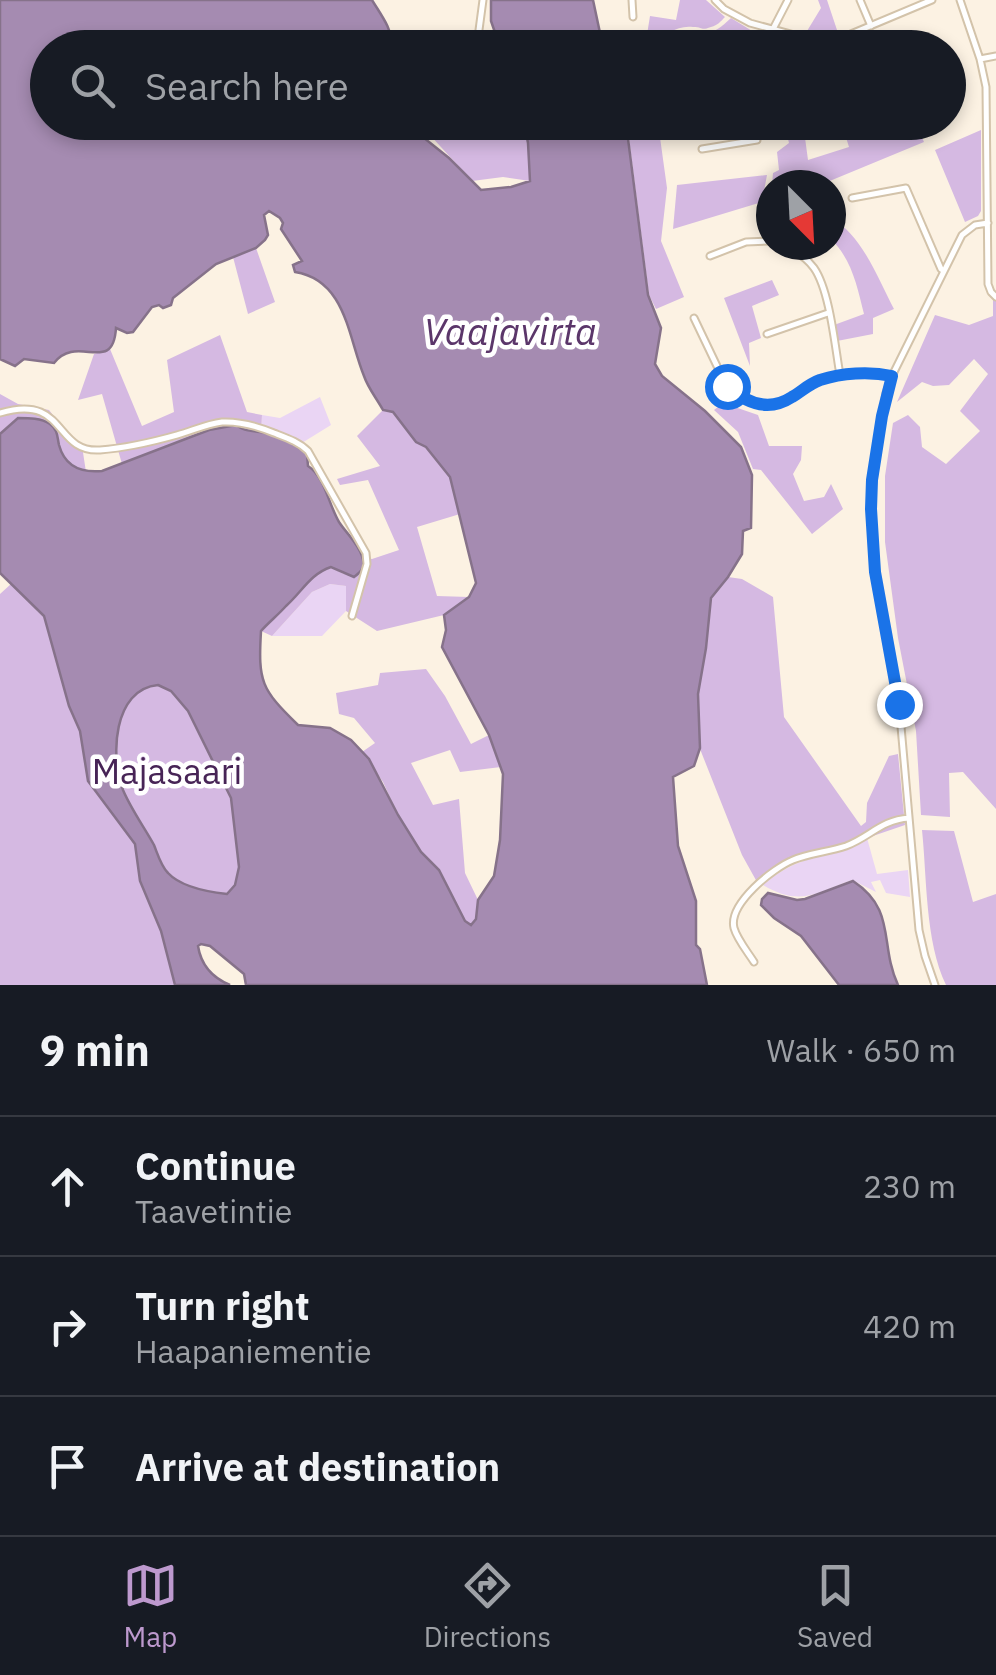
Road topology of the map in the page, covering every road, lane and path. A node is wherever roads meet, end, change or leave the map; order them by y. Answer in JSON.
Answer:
{"nodes":[{"id":1,"x":482,"y":0,"type":"edge"},
{"id":2,"x":632,"y":0,"type":"edge"},
{"id":3,"x":788,"y":0,"type":"edge"},
{"id":4,"x":860,"y":0,"type":"edge"},
{"id":5,"x":932,"y":0,"type":"edge"},
{"id":6,"x":960,"y":0,"type":"edge"},
{"id":7,"x":717,"y":1,"type":"edge"},
{"id":8,"x":921,"y":2,"type":"edge"},
{"id":9,"x":633,"y":16,"type":"dead end"},
{"id":10,"x":871,"y":26,"type":"junction"},
{"id":11,"x":479,"y":30,"type":"edge"},
{"id":12,"x":770,"y":30,"type":"edge"},
{"id":13,"x":773,"y":30,"type":"edge"},
{"id":14,"x":861,"y":30,"type":"edge"},
{"id":15,"x":996,"y":56,"type":"edge"},
{"id":16,"x":980,"y":59,"type":"junction"},
{"id":17,"x":987,"y":101,"type":"junction"},
{"id":18,"x":996,"y":102,"type":"edge"},
{"id":19,"x":757,"y":140,"type":"edge"},
{"id":20,"x":702,"y":149,"type":"dead end"},
{"id":21,"x":852,"y":198,"type":"dead end"},
{"id":22,"x":988,"y":224,"type":"junction"},
{"id":23,"x":756,"y":242,"type":"edge"},
{"id":24,"x":710,"y":256,"type":"dead end"},
{"id":25,"x":807,"y":260,"type":"edge"},
{"id":26,"x":944,"y":270,"type":"junction"},
{"id":27,"x":996,"y":296,"type":"edge"},
{"id":28,"x":828,"y":313,"type":"junction"},
{"id":29,"x":694,"y":318,"type":"dead end"},
{"id":30,"x":767,"y":334,"type":"dead end"},
{"id":31,"x":840,"y":375,"type":"junction"},
{"id":32,"x":892,"y":376,"type":"junction"},
{"id":33,"x":0,"y":413,"type":"edge"},
{"id":34,"x":352,"y":616,"type":"dead end"},
{"id":35,"x":909,"y":818,"type":"junction"},
{"id":36,"x":754,"y":962,"type":"dead end"},
{"id":37,"x":936,"y":985,"type":"edge"}],
"edges":[{"from":1,"to":11,"type":"street"},
{"from":2,"to":9,"type":"street"},
{"from":3,"to":13,"type":"street"},
{"from":4,"to":10,"type":"street"},
{"from":5,"to":8,"type":"street"},
{"from":6,"to":16,"type":"street"},
{"from":7,"to":12,"type":"street"},
{"from":8,"to":10,"type":"street"},
{"from":10,"to":14,"type":"street"},
{"from":15,"to":16,"type":"street"},
{"from":16,"to":17,"type":"street"},
{"from":17,"to":18,"type":"street"},
{"from":17,"to":22,"type":"street"},
{"from":19,"to":20,"type":"street"},
{"from":21,"to":26,"type":"street"},
{"from":22,"to":26,"type":"street"},
{"from":22,"to":27,"type":"street"},
{"from":23,"to":24,"type":"street"},
{"from":25,"to":28,"type":"street"},
{"from":26,"to":32,"type":"street"},
{"from":28,"to":30,"type":"street"},
{"from":28,"to":31,"type":"street"},
{"from":29,"to":31,"type":"street"},
{"from":31,"to":32,"type":"street"},
{"from":32,"to":35,"type":"street"},
{"from":33,"to":34,"type":"street"},
{"from":35,"to":36,"type":"street"},
{"from":35,"to":37,"type":"street"}]}
